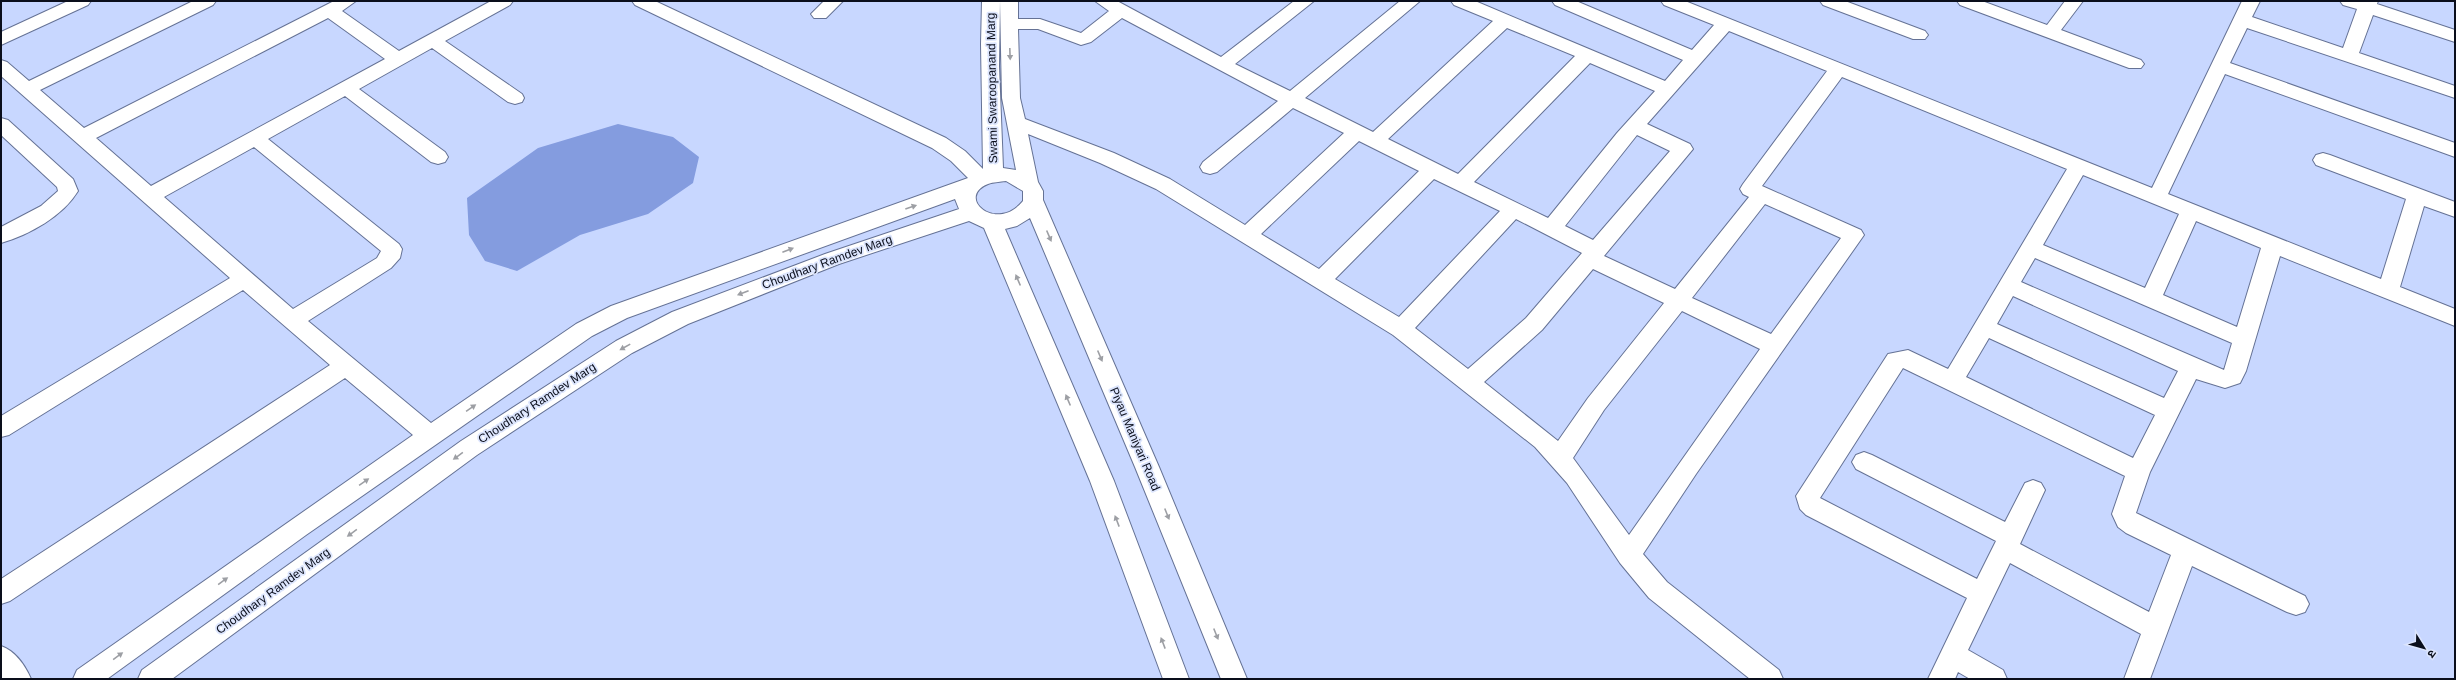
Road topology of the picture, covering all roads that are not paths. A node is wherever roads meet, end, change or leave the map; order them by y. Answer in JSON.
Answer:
{"nodes":[{"id":1,"x":82,"y":1,"type":"edge"},
{"id":2,"x":207,"y":1,"type":"edge"},
{"id":3,"x":347,"y":1,"type":"edge"},
{"id":4,"x":504,"y":1,"type":"edge"},
{"id":5,"x":640,"y":1,"type":"edge"},
{"id":6,"x":834,"y":1,"type":"edge"},
{"id":7,"x":991,"y":1,"type":"edge"},
{"id":8,"x":1009,"y":1,"type":"edge"},
{"id":9,"x":1104,"y":1,"type":"edge"},
{"id":10,"x":1305,"y":1,"type":"edge"},
{"id":11,"x":1411,"y":1,"type":"edge"},
{"id":12,"x":1460,"y":1,"type":"edge"},
{"id":13,"x":1561,"y":1,"type":"edge"},
{"id":14,"x":1670,"y":1,"type":"edge"},
{"id":15,"x":1829,"y":1,"type":"edge"},
{"id":16,"x":1966,"y":1,"type":"edge"},
{"id":17,"x":2074,"y":1,"type":"edge"},
{"id":18,"x":2251,"y":1,"type":"edge"},
{"id":19,"x":2349,"y":1,"type":"edge"},
{"id":20,"x":2368,"y":4,"type":"edge"},
{"id":21,"x":329,"y":10,"type":"junction"},
{"id":22,"x":1121,"y":10,"type":"junction"},
{"id":23,"x":820,"y":14,"type":"dead end"},
{"id":24,"x":2242,"y":20,"type":"junction"},
{"id":25,"x":1504,"y":21,"type":"junction"},
{"id":26,"x":1726,"y":23,"type":"junction"},
{"id":27,"x":1009,"y":24,"type":"junction"},
{"id":28,"x":2051,"y":32,"type":"junction"},
{"id":29,"x":1919,"y":35,"type":"dead end"},
{"id":30,"x":2455,"y":36,"type":"edge"},
{"id":31,"x":1,"y":39,"type":"edge"},
{"id":32,"x":432,"y":40,"type":"junction"},
{"id":33,"x":1587,"y":56,"type":"junction"},
{"id":34,"x":2348,"y":56,"type":"junction"},
{"id":35,"x":1695,"y":58,"type":"junction"},
{"id":36,"x":398,"y":59,"type":"junction"},
{"id":37,"x":1222,"y":64,"type":"junction"},
{"id":38,"x":2135,"y":64,"type":"dead end"},
{"id":39,"x":1,"y":66,"type":"edge"},
{"id":40,"x":2220,"y":66,"type":"junction"},
{"id":41,"x":1838,"y":69,"type":"junction"},
{"id":42,"x":346,"y":88,"type":"junction"},
{"id":43,"x":28,"y":89,"type":"junction"},
{"id":44,"x":1668,"y":89,"type":"junction"},
{"id":45,"x":2455,"y":92,"type":"edge"},
{"id":46,"x":515,"y":98,"type":"dead end"},
{"id":47,"x":1292,"y":100,"type":"junction"},
{"id":48,"x":1015,"y":122,"type":"junction"},
{"id":49,"x":1,"y":124,"type":"edge"},
{"id":50,"x":1635,"y":126,"type":"junction"},
{"id":51,"x":1357,"y":132,"type":"junction"},
{"id":52,"x":83,"y":137,"type":"junction"},
{"id":53,"x":255,"y":138,"type":"junction"},
{"id":54,"x":1375,"y":141,"type":"junction"},
{"id":55,"x":2455,"y":150,"type":"edge"},
{"id":56,"x":438,"y":158,"type":"dead end"},
{"id":57,"x":2323,"y":160,"type":"dead end"},
{"id":58,"x":2079,"y":165,"type":"junction"},
{"id":59,"x":1210,"y":167,"type":"dead end"},
{"id":60,"x":1432,"y":170,"type":"junction"},
{"id":61,"x":981,"y":180,"type":"junction"},
{"id":62,"x":1460,"y":184,"type":"junction"},
{"id":63,"x":1031,"y":191,"type":"junction"},
{"id":64,"x":1762,"y":194,"type":"junction"},
{"id":65,"x":151,"y":195,"type":"junction"},
{"id":66,"x":2417,"y":196,"type":"junction"},
{"id":67,"x":2157,"y":197,"type":"junction"},
{"id":68,"x":1513,"y":210,"type":"junction"},
{"id":69,"x":2191,"y":210,"type":"junction"},
{"id":70,"x":2455,"y":210,"type":"edge"},
{"id":71,"x":970,"y":213,"type":"junction"},
{"id":72,"x":992,"y":222,"type":"junction"},
{"id":73,"x":1551,"y":229,"type":"junction"},
{"id":74,"x":1247,"y":234,"type":"junction"},
{"id":75,"x":1,"y":236,"type":"edge"},
{"id":76,"x":2273,"y":244,"type":"junction"},
{"id":77,"x":2031,"y":248,"type":"junction"},
{"id":78,"x":1592,"y":254,"type":"junction"},
{"id":79,"x":246,"y":278,"type":"junction"},
{"id":80,"x":1321,"y":280,"type":"junction"},
{"id":81,"x":2009,"y":285,"type":"junction"},
{"id":82,"x":2388,"y":290,"type":"junction"},
{"id":83,"x":2151,"y":298,"type":"junction"},
{"id":84,"x":1678,"y":301,"type":"junction"},
{"id":85,"x":2455,"y":318,"type":"edge"},
{"id":86,"x":292,"y":320,"type":"junction"},
{"id":87,"x":1984,"y":327,"type":"junction"},
{"id":88,"x":1401,"y":329,"type":"junction"},
{"id":89,"x":2244,"y":339,"type":"junction"},
{"id":90,"x":1775,"y":346,"type":"junction"},
{"id":91,"x":347,"y":365,"type":"junction"},
{"id":92,"x":2191,"y":367,"type":"junction"},
{"id":93,"x":1953,"y":380,"type":"junction"},
{"id":94,"x":1468,"y":383,"type":"junction"},
{"id":95,"x":2169,"y":411,"type":"junction"},
{"id":96,"x":1,"y":428,"type":"edge"},
{"id":97,"x":430,"y":436,"type":"junction"},
{"id":98,"x":1560,"y":458,"type":"junction"},
{"id":99,"x":1864,"y":462,"type":"dead end"},
{"id":100,"x":2138,"y":472,"type":"junction"},
{"id":101,"x":2034,"y":490,"type":"dead end"},
{"id":102,"x":2008,"y":543,"type":"junction"},
{"id":103,"x":2186,"y":549,"type":"junction"},
{"id":104,"x":1630,"y":555,"type":"junction"},
{"id":105,"x":1,"y":593,"type":"edge"},
{"id":106,"x":1983,"y":594,"type":"junction"},
{"id":107,"x":2296,"y":604,"type":"dead end"},
{"id":108,"x":2156,"y":629,"type":"junction"},
{"id":109,"x":1953,"y":655,"type":"junction"},
{"id":110,"x":1,"y":658,"type":"edge"},
{"id":111,"x":18,"y":679,"type":"edge"},
{"id":112,"x":86,"y":679,"type":"edge"},
{"id":113,"x":151,"y":679,"type":"edge"},
{"id":114,"x":1176,"y":679,"type":"edge"},
{"id":115,"x":1234,"y":679,"type":"edge"},
{"id":116,"x":1770,"y":679,"type":"edge"},
{"id":117,"x":1941,"y":679,"type":"edge"},
{"id":118,"x":1994,"y":679,"type":"edge"},
{"id":119,"x":2137,"y":679,"type":"edge"}],
"edges":[{"from":1,"to":31,"type":"street"},
{"from":2,"to":43,"type":"street"},
{"from":3,"to":21,"type":"street"},
{"from":4,"to":32,"type":"street"},
{"from":5,"to":61,"type":"street"},
{"from":6,"to":23,"type":"street"},
{"from":7,"to":61,"type":"street","name":"Swami Swaroopanand Marg"},
{"from":8,"to":27,"type":"street","name":"Swami Swaroopanand Marg"},
{"from":9,"to":22,"type":"street"},
{"from":10,"to":37,"type":"street"},
{"from":11,"to":47,"type":"street"},
{"from":12,"to":25,"type":"street"},
{"from":13,"to":35,"type":"street"},
{"from":14,"to":26,"type":"street"},
{"from":15,"to":29,"type":"street"},
{"from":16,"to":28,"type":"street"},
{"from":17,"to":28,"type":"street"},
{"from":18,"to":24,"type":"street"},
{"from":19,"to":20,"type":"street"},
{"from":20,"to":30,"type":"street"},
{"from":20,"to":34,"type":"street"},
{"from":21,"to":36,"type":"street"},
{"from":21,"to":52,"type":"street"},
{"from":22,"to":27,"type":"street"},
{"from":22,"to":37,"type":"street"},
{"from":24,"to":34,"type":"street"},
{"from":24,"to":40,"type":"street"},
{"from":25,"to":33,"type":"street"},
{"from":25,"to":54,"type":"street"},
{"from":26,"to":35,"type":"street"},
{"from":26,"to":41,"type":"street"},
{"from":27,"to":48,"type":"street","name":"Swami Swaroopanand Marg","one_way":true},
{"from":28,"to":38,"type":"street"},
{"from":32,"to":36,"type":"street"},
{"from":32,"to":46,"type":"street"},
{"from":33,"to":44,"type":"street"},
{"from":33,"to":62,"type":"street"},
{"from":34,"to":45,"type":"street"},
{"from":35,"to":44,"type":"street"},
{"from":36,"to":42,"type":"street"},
{"from":37,"to":47,"type":"street"},
{"from":39,"to":43,"type":"street"},
{"from":40,"to":55,"type":"street"},
{"from":40,"to":67,"type":"street"},
{"from":41,"to":58,"type":"street"},
{"from":41,"to":64,"type":"street"},
{"from":42,"to":53,"type":"street"},
{"from":42,"to":56,"type":"street"},
{"from":43,"to":52,"type":"street"},
{"from":44,"to":50,"type":"street"},
{"from":47,"to":51,"type":"street"},
{"from":47,"to":59,"type":"street"},
{"from":48,"to":63,"type":"street","name":"Swami Swaroopanand Marg"},
{"from":48,"to":74,"type":"street"},
{"from":49,"to":75,"type":"street"},
{"from":50,"to":73,"type":"street"},
{"from":50,"to":78,"type":"street"},
{"from":51,"to":54,"type":"street"},
{"from":51,"to":74,"type":"street"},
{"from":52,"to":65,"type":"street"},
{"from":53,"to":65,"type":"street"},
{"from":53,"to":86,"type":"street"},
{"from":54,"to":60,"type":"street"},
{"from":57,"to":66,"type":"street"},
{"from":58,"to":67,"type":"street"},
{"from":58,"to":77,"type":"street"},
{"from":60,"to":62,"type":"street"},
{"from":60,"to":80,"type":"street"},
{"from":61,"to":63,"type":"street"},
{"from":61,"to":71,"type":"street"},
{"from":97,"to":61,"type":"street","name":"Choudhary Ramdev Marg","one_way":true},
{"from":62,"to":68,"type":"street"},
{"from":63,"to":72,"type":"street"},
{"from":63,"to":115,"type":"street","name":"Piyau Maniyari Road","one_way":true},
{"from":64,"to":84,"type":"street"},
{"from":64,"to":90,"type":"street"},
{"from":65,"to":79,"type":"street"},
{"from":66,"to":70,"type":"street"},
{"from":66,"to":82,"type":"street"},
{"from":67,"to":69,"type":"street"},
{"from":68,"to":73,"type":"street"},
{"from":68,"to":88,"type":"street"},
{"from":69,"to":76,"type":"street"},
{"from":69,"to":83,"type":"street"},
{"from":71,"to":72,"type":"street"},
{"from":71,"to":113,"type":"street","name":"Choudhary Ramdev Marg","one_way":true},
{"from":114,"to":72,"type":"street","one_way":true},
{"from":73,"to":78,"type":"street"},
{"from":74,"to":80,"type":"street"},
{"from":76,"to":82,"type":"street"},
{"from":76,"to":89,"type":"street"},
{"from":77,"to":81,"type":"street"},
{"from":77,"to":83,"type":"street"},
{"from":78,"to":84,"type":"street"},
{"from":78,"to":94,"type":"street"},
{"from":79,"to":86,"type":"street"},
{"from":79,"to":96,"type":"street"},
{"from":80,"to":88,"type":"street"},
{"from":81,"to":87,"type":"street"},
{"from":81,"to":92,"type":"street"},
{"from":82,"to":85,"type":"street"},
{"from":83,"to":89,"type":"street"},
{"from":84,"to":90,"type":"street"},
{"from":84,"to":98,"type":"street"},
{"from":86,"to":91,"type":"street"},
{"from":87,"to":93,"type":"street"},
{"from":87,"to":95,"type":"street"},
{"from":88,"to":94,"type":"street"},
{"from":89,"to":92,"type":"street"},
{"from":90,"to":104,"type":"street"},
{"from":91,"to":97,"type":"street"},
{"from":91,"to":105,"type":"street"},
{"from":92,"to":95,"type":"street"},
{"from":93,"to":100,"type":"street"},
{"from":93,"to":106,"type":"street"},
{"from":94,"to":98,"type":"street"},
{"from":95,"to":100,"type":"street"},
{"from":112,"to":97,"type":"street","name":"Choudhary Ramdev Marg","one_way":true},
{"from":98,"to":104,"type":"street"},
{"from":99,"to":102,"type":"street"},
{"from":100,"to":103,"type":"street"},
{"from":101,"to":102,"type":"street"},
{"from":102,"to":106,"type":"street"},
{"from":102,"to":108,"type":"street"},
{"from":103,"to":107,"type":"street"},
{"from":103,"to":108,"type":"street"},
{"from":104,"to":116,"type":"street"},
{"from":106,"to":109,"type":"street"},
{"from":108,"to":119,"type":"street"},
{"from":109,"to":117,"type":"street"},
{"from":109,"to":118,"type":"street"},
{"from":110,"to":111,"type":"street"}]}
